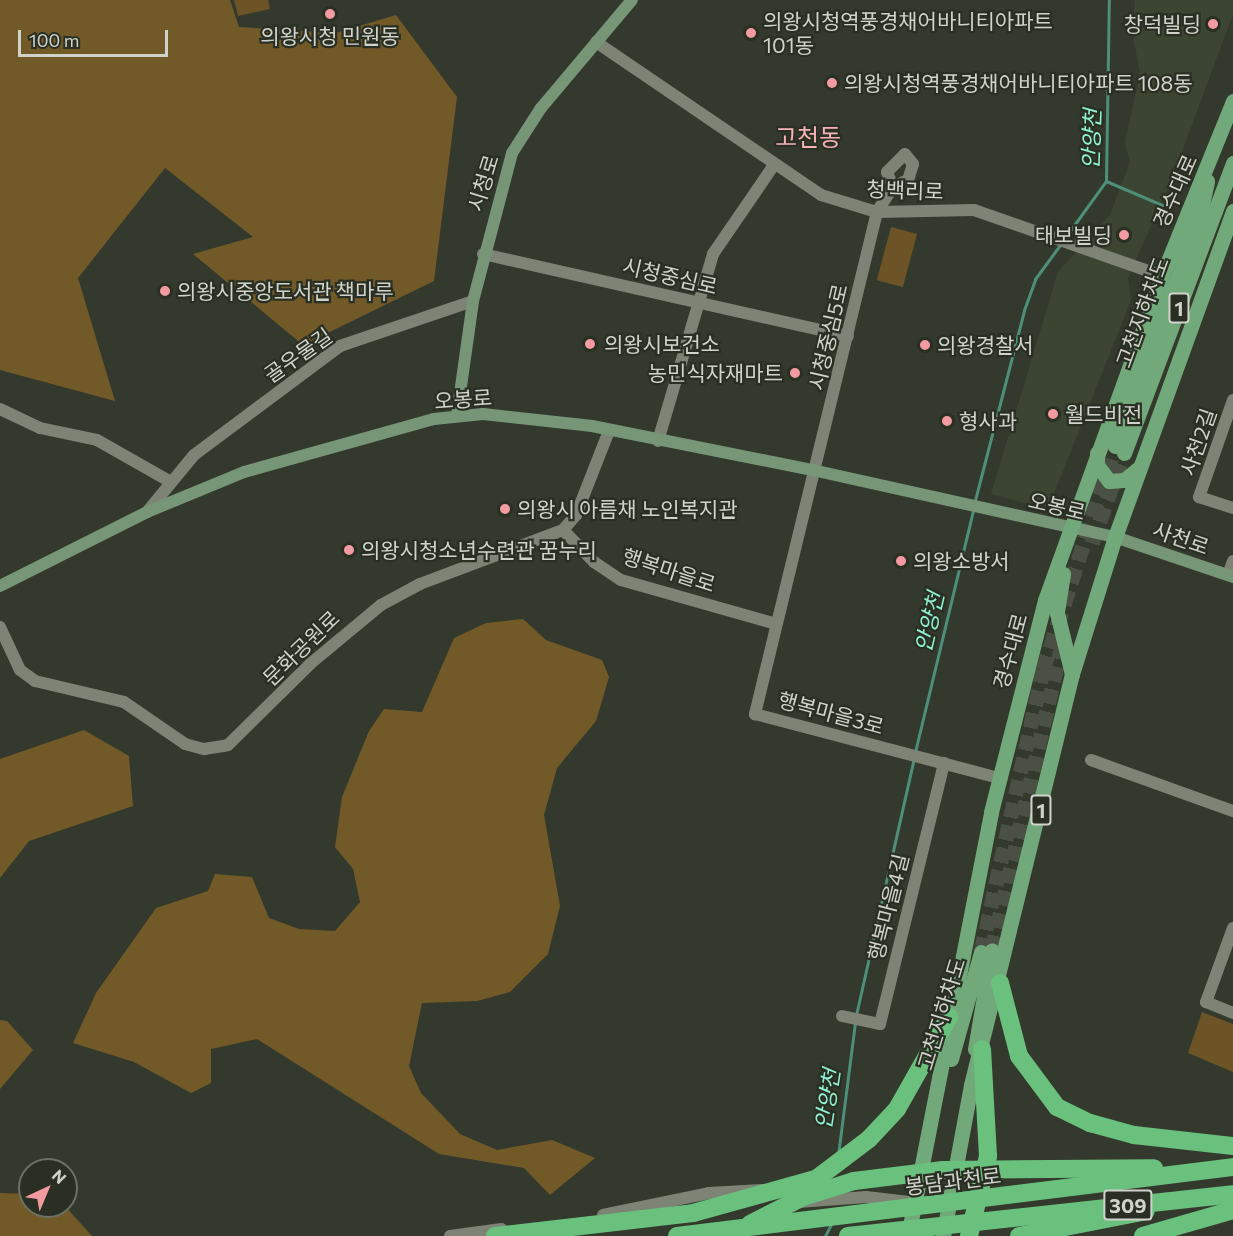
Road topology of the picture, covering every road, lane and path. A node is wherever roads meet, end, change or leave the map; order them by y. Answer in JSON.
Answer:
{"nodes":[{"id":1,"x":632,"y":0,"type":"edge"},
{"id":2,"x":596,"y":42,"type":"junction"},
{"id":3,"x":1233,"y":101,"type":"edge"},
{"id":4,"x":1213,"y":158,"type":"junction"},
{"id":5,"x":1233,"y":163,"type":"edge"},
{"id":6,"x":774,"y":165,"type":"junction"},
{"id":7,"x":893,"y":187,"type":"dead end"},
{"id":8,"x":1233,"y":211,"type":"edge"},
{"id":9,"x":877,"y":212,"type":"junction"},
{"id":10,"x":1230,"y":229,"type":"edge"},
{"id":11,"x":483,"y":254,"type":"junction"},
{"id":12,"x":1162,"y":276,"type":"junction"},
{"id":13,"x":473,"y":301,"type":"junction"},
{"id":14,"x":699,"y":302,"type":"junction"},
{"id":15,"x":848,"y":336,"type":"junction"},
{"id":16,"x":1233,"y":400,"type":"edge"},
{"id":17,"x":0,"y":410,"type":"edge"},
{"id":18,"x":457,"y":415,"type":"junction"},
{"id":19,"x":609,"y":431,"type":"junction"},
{"id":20,"x":658,"y":441,"type":"junction"},
{"id":21,"x":1097,"y":450,"type":"junction"},
{"id":22,"x":1139,"y":468,"type":"junction"},
{"id":23,"x":817,"y":471,"type":"junction"},
{"id":24,"x":171,"y":482,"type":"junction"},
{"id":25,"x":1233,"y":508,"type":"edge"},
{"id":26,"x":147,"y":512,"type":"junction"},
{"id":27,"x":563,"y":530,"type":"junction"},
{"id":28,"x":1069,"y":530,"type":"junction"},
{"id":29,"x":1115,"y":537,"type":"junction"},
{"id":30,"x":1233,"y":561,"type":"edge"},
{"id":31,"x":1230,"y":576,"type":"edge"},
{"id":32,"x":1052,"y":579,"type":"junction"},
{"id":33,"x":0,"y":586,"type":"edge"},
{"id":34,"x":776,"y":624,"type":"junction"},
{"id":35,"x":0,"y":627,"type":"edge"},
{"id":36,"x":1072,"y":674,"type":"junction"},
{"id":37,"x":1091,"y":760,"type":"dead end"},
{"id":38,"x":944,"y":763,"type":"junction"},
{"id":39,"x":999,"y":778,"type":"junction"},
{"id":40,"x":1233,"y":811,"type":"edge"},
{"id":41,"x":1233,"y":928,"type":"edge"},
{"id":42,"x":1000,"y":983,"type":"junction"},
{"id":43,"x":1233,"y":1013,"type":"edge"},
{"id":44,"x":842,"y":1016,"type":"dead end"},
{"id":45,"x":949,"y":1017,"type":"junction"},
{"id":46,"x":982,"y":1049,"type":"junction"},
{"id":47,"x":971,"y":1085,"type":"junction"},
{"id":48,"x":940,"y":1088,"type":"junction"},
{"id":49,"x":1233,"y":1146,"type":"edge"},
{"id":50,"x":1233,"y":1167,"type":"edge"},
{"id":51,"x":1214,"y":1169,"type":"junction"},
{"id":52,"x":1233,"y":1194,"type":"edge"},
{"id":53,"x":1182,"y":1199,"type":"junction"},
{"id":54,"x":915,"y":1203,"type":"junction"},
{"id":55,"x":1233,"y":1210,"type":"edge"},
{"id":56,"x":450,"y":1236,"type":"edge"},
{"id":57,"x":495,"y":1236,"type":"edge"},
{"id":58,"x":677,"y":1236,"type":"edge"},
{"id":59,"x":734,"y":1236,"type":"edge"},
{"id":60,"x":848,"y":1236,"type":"edge"},
{"id":61,"x":908,"y":1236,"type":"edge"},
{"id":62,"x":943,"y":1236,"type":"edge"},
{"id":63,"x":969,"y":1236,"type":"edge"},
{"id":64,"x":1018,"y":1236,"type":"edge"},
{"id":65,"x":1143,"y":1236,"type":"edge"}],
"edges":[{"from":1,"to":2,"type":"street","name":"시청로"},
{"from":2,"to":6,"type":"street","name":"청백리로"},
{"from":2,"to":11,"type":"street","name":"시청로"},
{"from":3,"to":4,"type":"main road","name":"경수대로","number":"1"},
{"from":4,"to":5,"type":"main road","name":"고천지하차도","number":"1"},
{"from":4,"to":12,"type":"main road","name":"경수대로","number":"1"},
{"from":6,"to":9,"type":"street","name":"청백리로"},
{"from":6,"to":14,"type":"street"},
{"from":7,"to":9,"type":"street","name":"시청중심5로"},
{"from":8,"to":10,"type":"main road","number":"1"},
{"from":9,"to":12,"type":"street","name":"청백리로"},
{"from":9,"to":15,"type":"street","name":"시청중심5로"},
{"from":10,"to":22,"type":"main road","number":"1"},
{"from":11,"to":13,"type":"street","name":"시청로"},
{"from":11,"to":14,"type":"street","name":"시청중심로"},
{"from":12,"to":21,"type":"main road","name":"경수대로","number":"1"},
{"from":13,"to":18,"type":"street","name":"시청로"},
{"from":13,"to":24,"type":"street","name":"골우물길"},
{"from":14,"to":15,"type":"street","name":"시청중심로"},
{"from":14,"to":20,"type":"street"},
{"from":15,"to":23,"type":"street","name":"시청중심5로"},
{"from":16,"to":25,"type":"street","name":"사천2길"},
{"from":17,"to":24,"type":"street"},
{"from":18,"to":19,"type":"street","name":"오봉로"},
{"from":18,"to":26,"type":"street","name":"오봉로"},
{"from":19,"to":20,"type":"street","name":"오봉로"},
{"from":19,"to":27,"type":"street"},
{"from":20,"to":23,"type":"street","name":"오봉로"},
{"from":21,"to":22,"type":"main road"},
{"from":21,"to":28,"type":"main road","name":"경수대로","number":"1"},
{"from":22,"to":29,"type":"main road","number":"1"},
{"from":23,"to":28,"type":"street","name":"오봉로"},
{"from":23,"to":34,"type":"street","name":"행복마을3로"},
{"from":24,"to":26,"type":"street","name":"골우물길"},
{"from":26,"to":33,"type":"street","name":"오봉로"},
{"from":27,"to":34,"type":"street","name":"행복마을로"},
{"from":27,"to":35,"type":"street","name":"문화공원로"},
{"from":28,"to":29,"type":"street","name":"오봉로"},
{"from":28,"to":32,"type":"main road","name":"경수대로","number":"1"},
{"from":29,"to":31,"type":"street","name":"사천로"},
{"from":29,"to":36,"type":"main road","number":"1"},
{"from":30,"to":31,"type":"street"},
{"from":32,"to":36,"type":"main road"},
{"from":32,"to":39,"type":"main road","name":"경수대로","number":"1"},
{"from":34,"to":38,"type":"street","name":"행복마을3로"},
{"from":36,"to":42,"type":"main road","number":"1"},
{"from":37,"to":40,"type":"street"},
{"from":38,"to":39,"type":"street","name":"행복마을3로"},
{"from":38,"to":44,"type":"street","name":"행복마을4길"},
{"from":39,"to":45,"type":"main road","name":"경수대로","number":"1"},
{"from":41,"to":43,"type":"street"},
{"from":42,"to":46,"type":"main road","number":"1"},
{"from":42,"to":49,"type":"highway"},
{"from":45,"to":48,"type":"main road","name":"경수대로","number":"1"},
{"from":45,"to":57,"type":"highway"},
{"from":46,"to":47,"type":"main road","number":"1"},
{"from":46,"to":63,"type":"highway"},
{"from":47,"to":48,"type":"main road","name":"고천지하차도","number":"1"},
{"from":47,"to":62,"type":"main road","number":"1"},
{"from":48,"to":54,"type":"main road","name":"경수대로","number":"1"},
{"from":50,"to":51,"type":"highway","name":"봉담과천로","number":"309"},
{"from":51,"to":58,"type":"highway","name":"봉담과천로","number":"309"},
{"from":51,"to":59,"type":"highway"},
{"from":52,"to":53,"type":"highway","name":"봉담과천로","number":"309"},
{"from":53,"to":60,"type":"highway","name":"봉담과천로","number":"309"},
{"from":53,"to":64,"type":"highway"},
{"from":54,"to":56,"type":"street"},
{"from":54,"to":61,"type":"main road","name":"경수대로","number":"1"},
{"from":55,"to":65,"type":"highway"}]}
